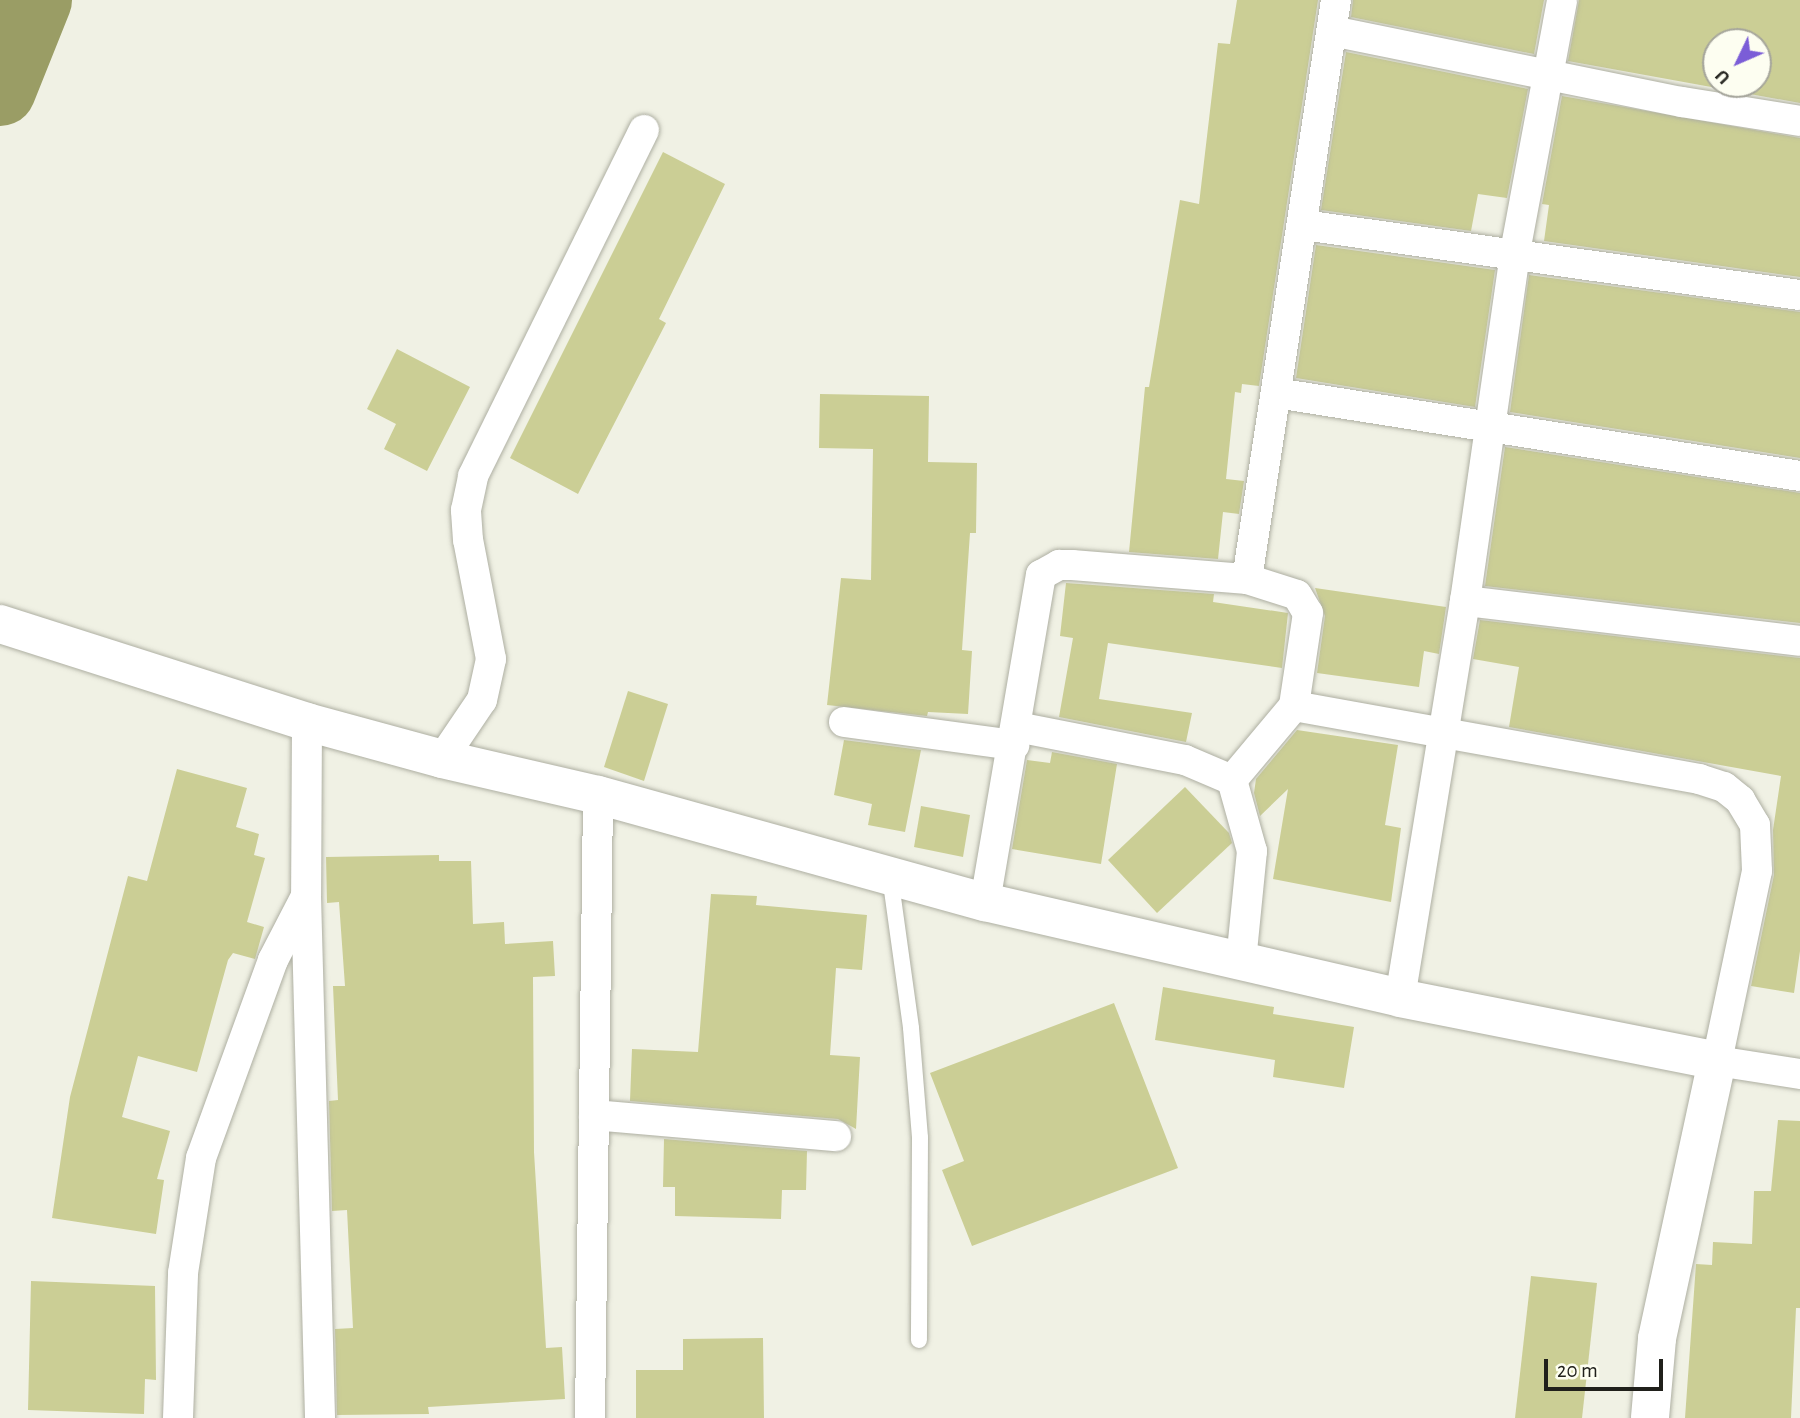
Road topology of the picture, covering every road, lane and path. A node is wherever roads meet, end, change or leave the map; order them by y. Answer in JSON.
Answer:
{"nodes":[{"id":1,"x":1336,"y":0,"type":"edge"},
{"id":2,"x":1562,"y":0,"type":"edge"},
{"id":3,"x":1332,"y":31,"type":"junction"},
{"id":4,"x":1549,"y":76,"type":"junction"},
{"id":5,"x":1800,"y":121,"type":"edge"},
{"id":6,"x":645,"y":130,"type":"dead end"},
{"id":7,"x":1303,"y":225,"type":"junction"},
{"id":8,"x":1515,"y":252,"type":"junction"},
{"id":9,"x":1800,"y":295,"type":"edge"},
{"id":10,"x":1276,"y":393,"type":"junction"},
{"id":11,"x":1490,"y":426,"type":"junction"},
{"id":12,"x":1800,"y":476,"type":"edge"},
{"id":13,"x":1247,"y":579,"type":"junction"},
{"id":14,"x":1465,"y":601,"type":"junction"},
{"id":15,"x":0,"y":624,"type":"edge"},
{"id":16,"x":1800,"y":641,"type":"edge"},
{"id":17,"x":1294,"y":706,"type":"junction"},
{"id":18,"x":307,"y":722,"type":"junction"},
{"id":19,"x":844,"y":722,"type":"dead end"},
{"id":20,"x":1443,"y":734,"type":"junction"},
{"id":21,"x":1015,"y":736,"type":"junction"},
{"id":22,"x":442,"y":759,"type":"junction"},
{"id":23,"x":1232,"y":780,"type":"junction"},
{"id":24,"x":598,"y":795,"type":"junction"},
{"id":25,"x":890,"y":876,"type":"junction"},
{"id":26,"x":306,"y":896,"type":"junction"},
{"id":27,"x":985,"y":902,"type":"junction"},
{"id":28,"x":1241,"y":962,"type":"junction"},
{"id":29,"x":1400,"y":998,"type":"junction"},
{"id":30,"x":1717,"y":1061,"type":"junction"},
{"id":31,"x":1800,"y":1074,"type":"edge"},
{"id":32,"x":594,"y":1115,"type":"junction"},
{"id":33,"x":836,"y":1136,"type":"dead end"},
{"id":34,"x":919,"y":1340,"type":"dead end"},
{"id":35,"x":178,"y":1418,"type":"edge"},
{"id":36,"x":320,"y":1418,"type":"edge"},
{"id":37,"x":590,"y":1418,"type":"edge"},
{"id":38,"x":1650,"y":1418,"type":"edge"}],
"edges":[{"from":1,"to":3,"type":"street"},
{"from":2,"to":4,"type":"street"},
{"from":3,"to":4,"type":"street"},
{"from":3,"to":7,"type":"street"},
{"from":4,"to":5,"type":"street"},
{"from":4,"to":8,"type":"street"},
{"from":6,"to":22,"type":"street"},
{"from":7,"to":8,"type":"street"},
{"from":7,"to":10,"type":"street"},
{"from":8,"to":9,"type":"street"},
{"from":8,"to":11,"type":"street"},
{"from":10,"to":11,"type":"street"},
{"from":10,"to":13,"type":"street"},
{"from":11,"to":12,"type":"street"},
{"from":11,"to":14,"type":"street"},
{"from":13,"to":17,"type":"street"},
{"from":13,"to":21,"type":"street"},
{"from":14,"to":16,"type":"street"},
{"from":14,"to":20,"type":"street"},
{"from":15,"to":18,"type":"street"},
{"from":17,"to":20,"type":"street"},
{"from":17,"to":23,"type":"street"},
{"from":18,"to":22,"type":"street"},
{"from":18,"to":26,"type":"street"},
{"from":19,"to":21,"type":"street"},
{"from":20,"to":29,"type":"street"},
{"from":20,"to":30,"type":"street"},
{"from":21,"to":23,"type":"street"},
{"from":21,"to":27,"type":"street"},
{"from":22,"to":24,"type":"street"},
{"from":23,"to":28,"type":"street"},
{"from":24,"to":25,"type":"street"},
{"from":24,"to":32,"type":"street"},
{"from":25,"to":27,"type":"street"},
{"from":25,"to":34,"type":"lane"},
{"from":26,"to":35,"type":"street"},
{"from":26,"to":36,"type":"street"},
{"from":27,"to":28,"type":"street"},
{"from":28,"to":29,"type":"street"},
{"from":29,"to":30,"type":"street"},
{"from":30,"to":31,"type":"street"},
{"from":30,"to":38,"type":"street"},
{"from":32,"to":33,"type":"street"},
{"from":32,"to":37,"type":"street"}]}
